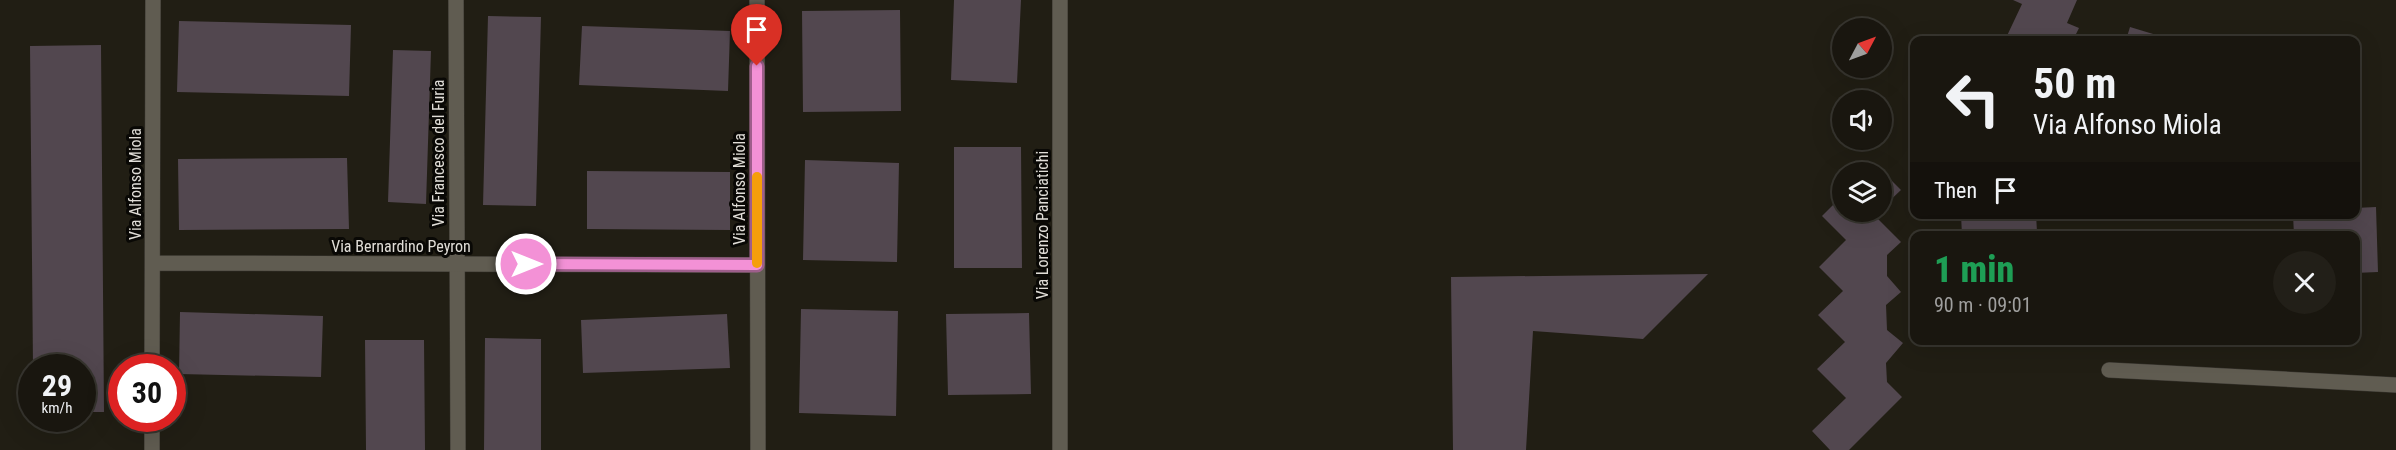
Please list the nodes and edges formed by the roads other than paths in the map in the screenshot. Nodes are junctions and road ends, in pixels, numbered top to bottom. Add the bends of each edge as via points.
1 (153, 0) edge
2 (456, 0) edge
3 (757, 0) edge
4 (1060, 0) edge
5 (153, 263) junction
6 (456, 264) junction
7 (757, 265) junction
8 (152, 354) edge
9 (2109, 370) dead end
10 (2396, 385) edge
11 (152, 432) edge
12 (152, 450) edge
13 (458, 450) edge
14 (758, 450) edge
15 (1060, 450) edge

1 - 5 street, Via Alfonso Miola
2 - 6 street, Via Francesco del Furia
3 - 7 street, Via Alfonso Miola
4 - 15 street, Via Lorenzo Panciatichi
5 - 6 street, Via Bernardino Peyron
5 - 8 street, Via Alfonso Miola
6 - 7 street, Via Bernardino Peyron
6 - 13 street, Via Francesco del Furia
7 - 14 street, Via Alfonso Miola
9 - 10 street
11 - 12 street

